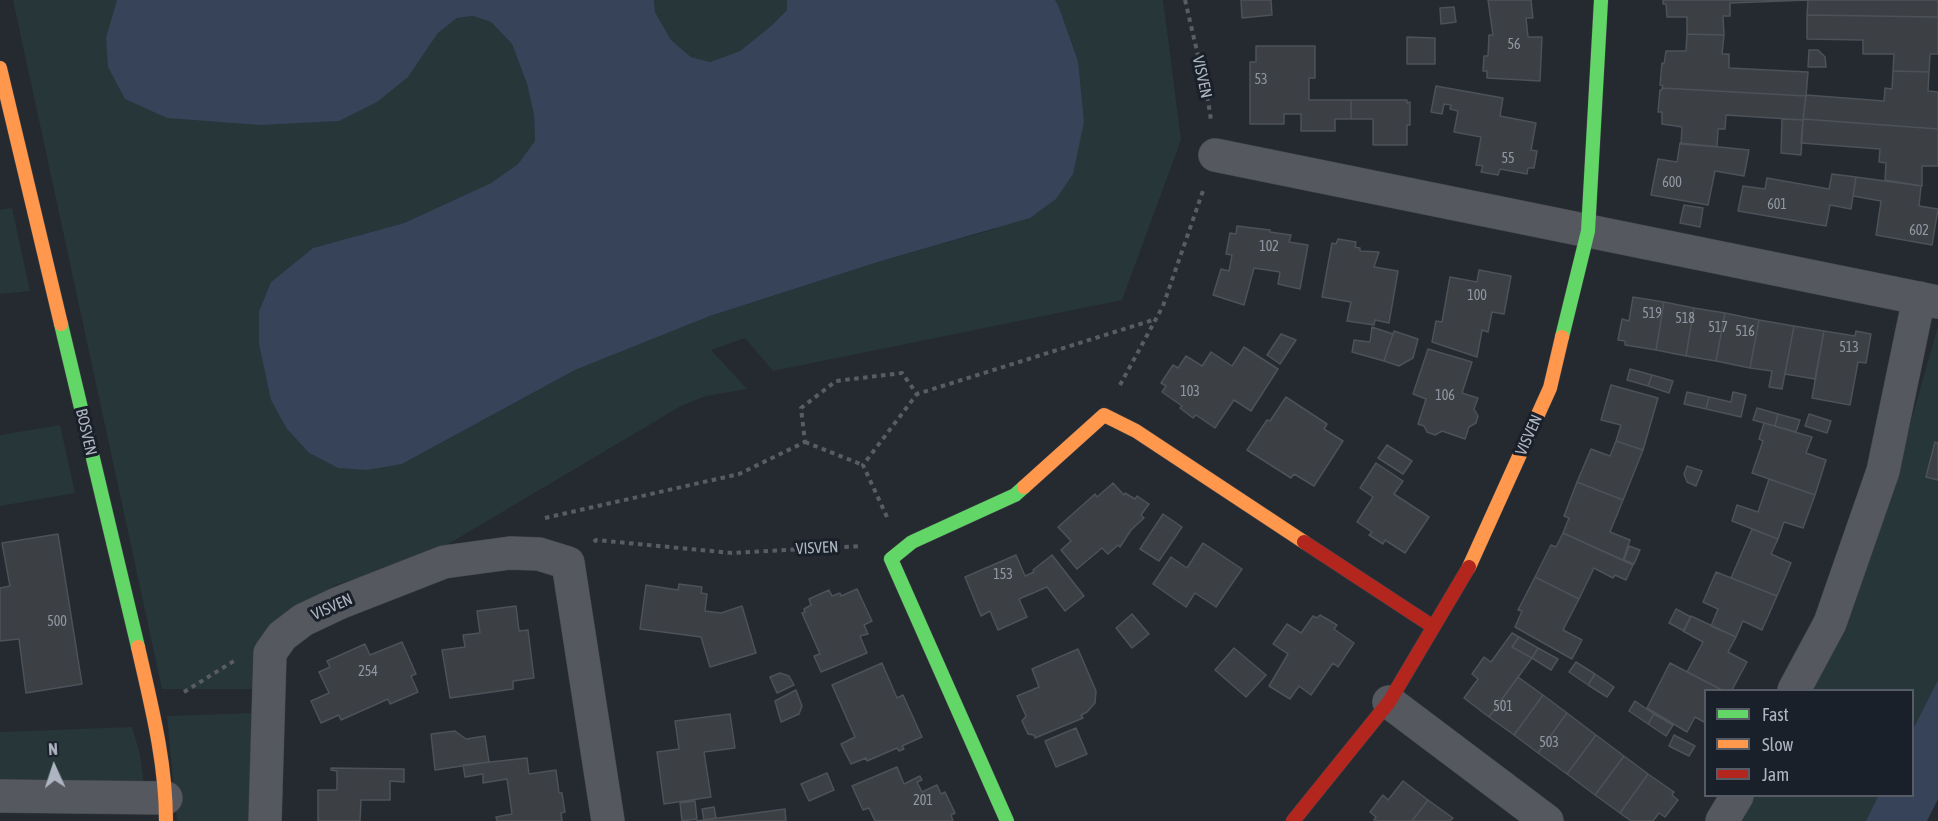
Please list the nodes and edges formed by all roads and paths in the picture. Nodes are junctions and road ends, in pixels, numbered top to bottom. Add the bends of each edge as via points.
1 (1185, 0) edge
2 (1601, 0) edge
3 (0, 68) edge
4 (1215, 155) junction
5 (1588, 231) junction
6 (1929, 300) edge
7 (1156, 319) junction
8 (917, 394) junction
9 (1104, 415) junction
10 (805, 442) junction
11 (863, 465) junction
12 (537, 520) dead end
13 (897, 555) junction
14 (568, 563) junction
15 (1432, 626) junction
16 (270, 653) junction
17 (1795, 689) edge
18 (1389, 702) junction
19 (153, 711) junction
20 (0, 795) edge
21 (1736, 797) edge
22 (166, 809) edge
23 (265, 821) edge
24 (608, 821) edge
25 (1007, 821) edge
26 (1293, 821) edge
27 (1547, 821) edge
28 (1722, 821) edge

1 - 4 path, VISVEN via 1207,94
2 - 5 street, VISVEN
3 - 19 street, BOSVEN
4 - 5 street
4 - 7 path, VISVEN
5 - 6 street
5 - 15 street, VISVEN via 1550,388 1474,558
6 - 17 street via 1883,471 1830,623
7 - 8 path
7 - 9 path, VISVEN
8 - 10 path via 902,373 836,381 801,408
8 - 11 path
9 - 13 street via 1015,495 912,542
9 - 15 street via 1136,431
10 - 11 path
10 - 12 path via 739,474
11 - 13 path
13 - 14 path, VISVEN via 867,545 732,553 596,540
13 - 25 street
14 - 16 street, VISVEN via 539,554 510,553 444,562 303,620 282,636
14 - 24 street
15 - 18 street, VISVEN
16 - 19 path via 235,661
16 - 23 street
18 - 26 street, VISVEN
18 - 27 street
19 - 22 street, BOSVEN
20 - 22 street, BOSVEN
21 - 28 street

